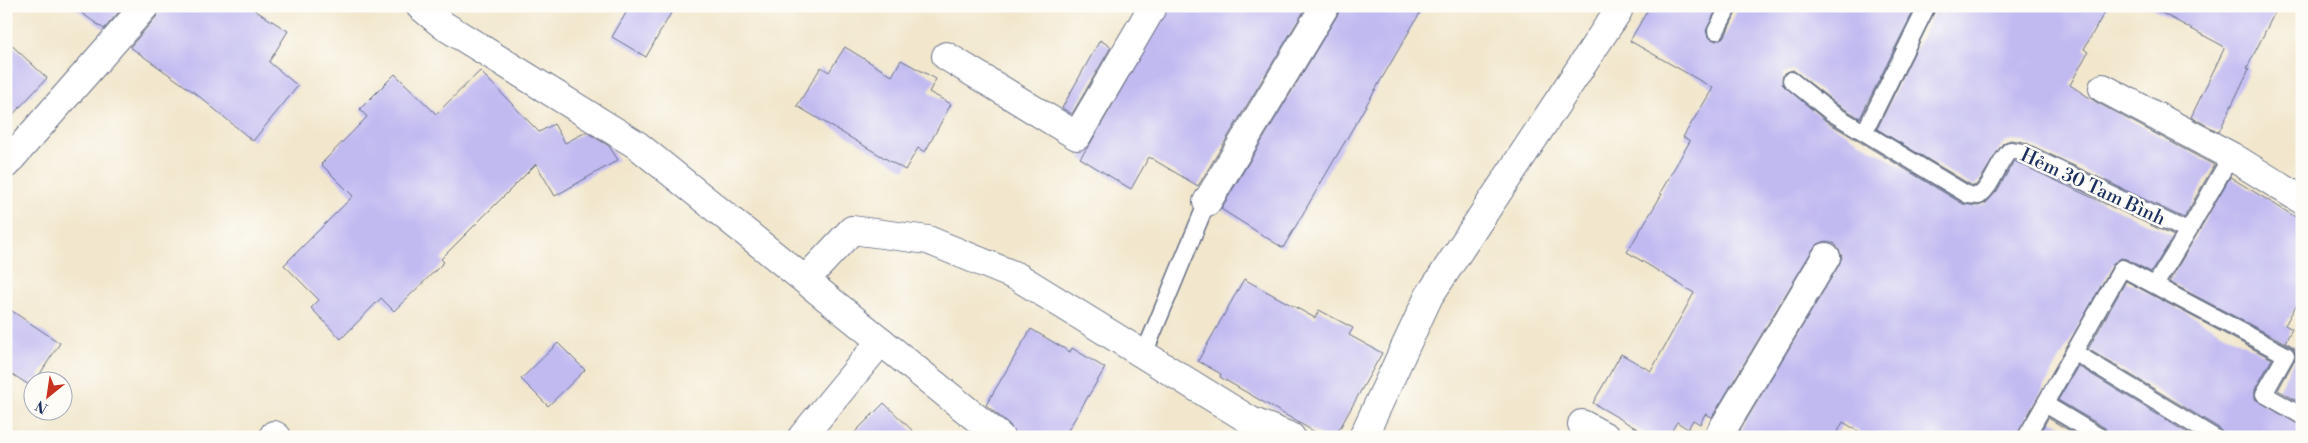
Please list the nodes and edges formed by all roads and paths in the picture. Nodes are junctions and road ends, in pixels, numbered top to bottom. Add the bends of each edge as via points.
1 (144, 6) edge
2 (420, 6) edge
3 (1154, 6) edge
4 (1325, 6) edge
5 (1729, 6) edge
6 (1927, 6) edge
7 (1618, 11) dead end
8 (1716, 31) dead end
9 (946, 56) dead end
10 (1790, 80) dead end
11 (2103, 88) dead end
12 (1864, 131) junction
13 (2231, 156) junction
14 (6, 164) edge
15 (2302, 200) edge
16 (1207, 202) joint
17 (2190, 228) junction
18 (1826, 257) dead end
19 (806, 279) junction
20 (2155, 285) junction
21 (882, 341) junction
22 (2074, 352) junction
23 (1144, 354) junction
24 (2045, 404) junction
25 (2302, 416) edge
26 (1582, 424) dead end
27 (802, 437) edge
28 (1000, 437) edge
29 (1290, 437) edge
30 (1363, 437) edge
31 (1606, 437) edge
32 (1718, 437) edge
33 (2026, 437) edge
34 (2100, 437) edge
35 (2214, 437) edge

1 - 14 street
2 - 19 street via 443,26 637,145
3 - 9 street via 1077,136
4 - 16 street
5 - 8 lane
6 - 12 lane
7 - 30 street via 1429,296
10 - 12 lane, Hẻm 30 Tam Bình via 1832,113
11 - 13 street
12 - 17 lane, Hẻm 30 Tam Bình via 1968,195 1979,196 1987,189 2010,150 2022,152 2183,229
13 - 15 street
13 - 17 lane, Hẻm 30 Tam Bình
16 - 23 lane
17 - 20 lane
18 - 32 street
19 - 21 street
19 - 23 street via 852,230 928,240 1018,277
20 - 22 lane via 2122,268
20 - 25 lane via 2286,355 2264,394
21 - 27 street
21 - 28 street
22 - 24 lane
22 - 35 lane
23 - 29 street via 1251,421
24 - 33 lane
24 - 34 lane
26 - 31 street

